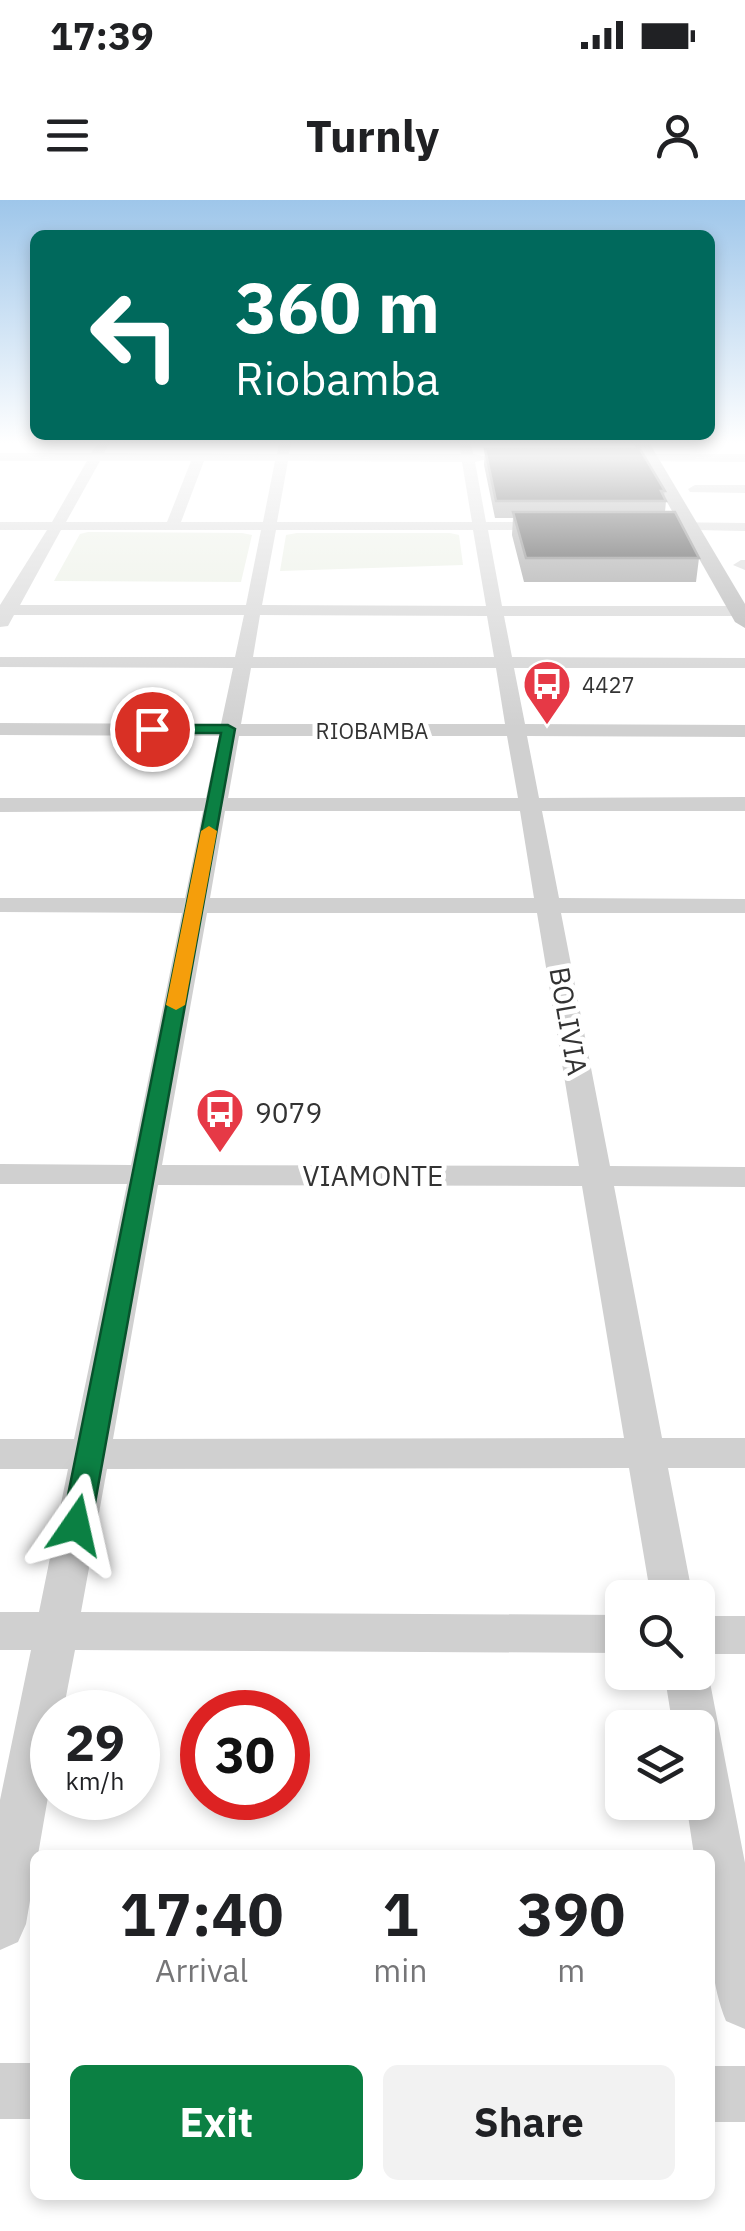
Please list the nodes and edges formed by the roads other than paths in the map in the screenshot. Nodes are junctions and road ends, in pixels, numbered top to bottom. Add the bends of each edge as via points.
1 (49, 539) edge
2 (265, 539) edge
3 (482, 539) edge
4 (698, 539) edge
5 (726, 539) edge
6 (744, 568) edge
7 (251, 610) junction
8 (495, 610) junction
9 (743, 614) edge
10 (3, 615) edge
11 (0, 662) edge
12 (241, 662) junction
13 (504, 663) junction
14 (745, 664) edge
15 (0, 728) edge
16 (228, 729) junction
17 (516, 730) junction
18 (745, 731) edge
19 (0, 804) edge
20 (214, 804) junction
21 (530, 804) junction
22 (745, 804) edge
23 (0, 904) edge
24 (195, 906) junction
25 (548, 906) junction
26 (745, 906) edge
27 (0, 1174) edge
28 (143, 1175) junction
29 (596, 1176) junction
30 (745, 1176) edge
31 (646, 1453) junction
32 (745, 1453) edge
33 (0, 1454) edge
34 (90, 1454) junction
35 (669, 1580) edge
36 (0, 1631) edge
37 (56, 1632) junction
38 (605, 1634) edge
39 (715, 1635) edge
40 (745, 1635) edge
41 (713, 1820) edge
42 (0, 1924) edge
43 (745, 2002) edge
44 (0, 2091) edge
45 (30, 2091) edge
46 (715, 2094) edge
47 (745, 2094) edge

1 - 10 street
2 - 7 street
3 - 8 street, BOLIVIA
4 - 9 main road
5 - 6 main road
7 - 8 street
7 - 10 street
7 - 12 street
8 - 9 street
8 - 13 street, BOLIVIA
11 - 12 street
12 - 13 street
12 - 16 street
13 - 14 street
13 - 17 street, BOLIVIA
15 - 16 street, RIOBAMBA
16 - 17 street, RIOBAMBA
16 - 20 street
17 - 18 street, RIOBAMBA
17 - 21 street, BOLIVIA
19 - 20 street
20 - 21 street
20 - 24 street
21 - 22 street
21 - 25 street, BOLIVIA
23 - 24 street
24 - 25 street
24 - 28 street
25 - 26 street
25 - 29 street, BOLIVIA
27 - 28 street, VIAMONTE
28 - 29 street, VIAMONTE
28 - 34 street
29 - 30 street, VIAMONTE
29 - 31 street, BOLIVIA
31 - 32 street
31 - 34 street
31 - 35 street, BOLIVIA
33 - 34 street
34 - 37 street
36 - 37 street
37 - 38 street
37 - 42 street
39 - 40 street
41 - 43 street
44 - 45 street
46 - 47 street

